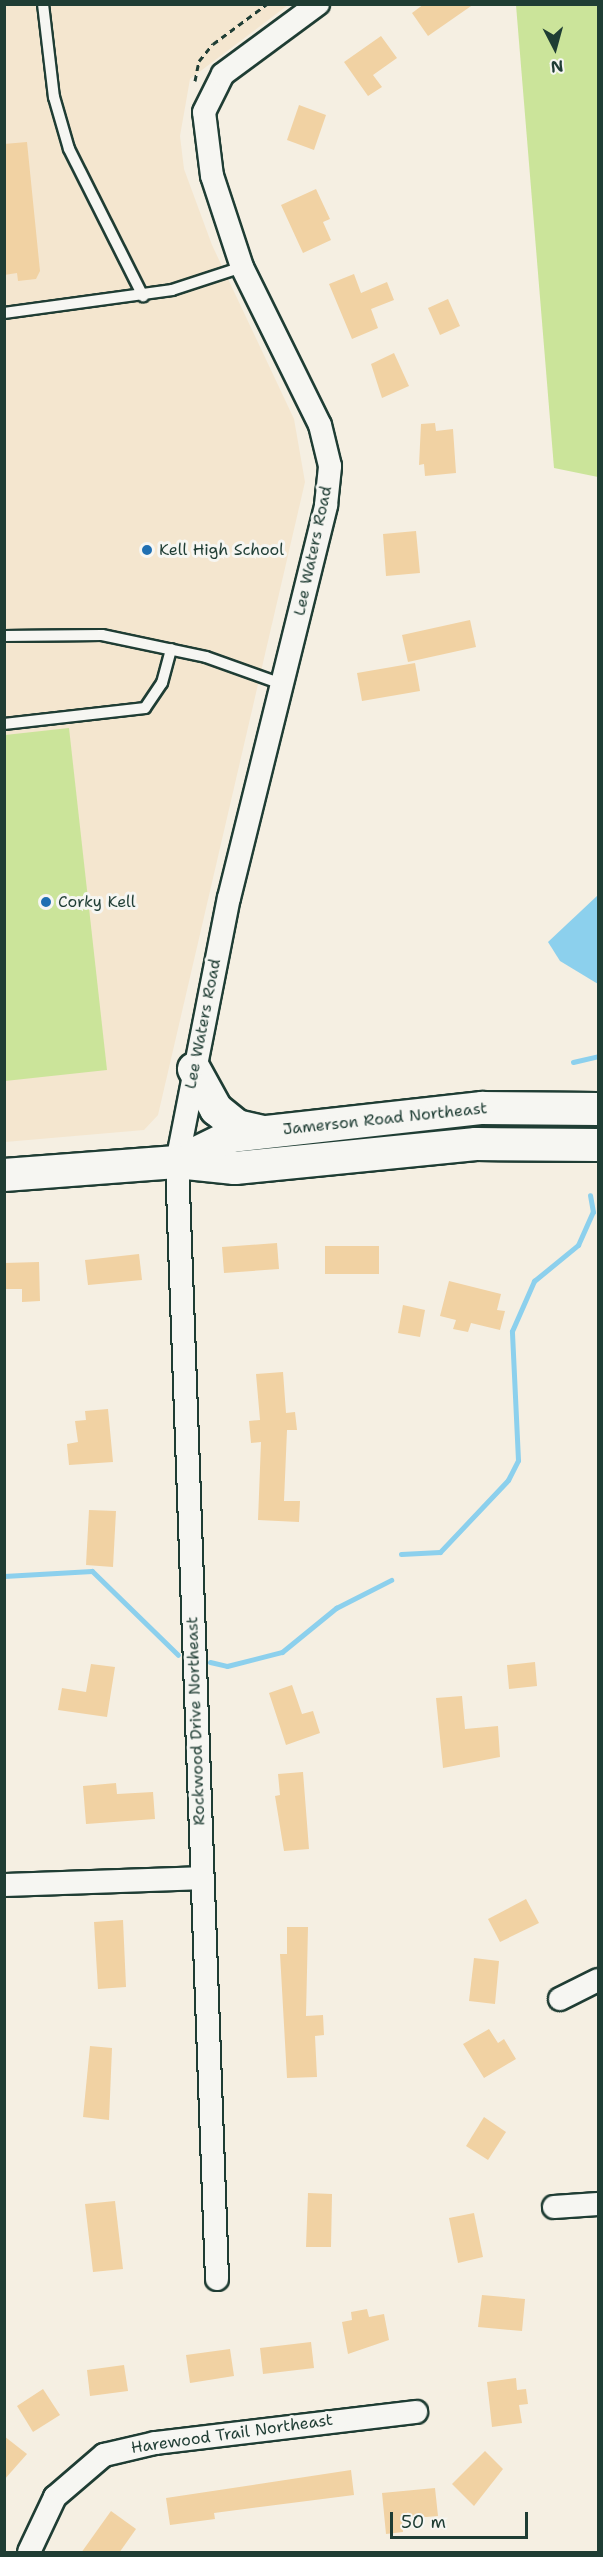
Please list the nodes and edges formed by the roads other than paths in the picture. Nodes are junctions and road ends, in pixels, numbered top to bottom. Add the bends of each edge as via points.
1 (43, 4) edge
2 (318, 4) edge
3 (242, 267) junction
4 (144, 296) junction
5 (4, 313) edge
6 (4, 636) edge
7 (171, 650) junction
8 (282, 684) junction
9 (4, 724) edge
10 (194, 1069) junction
11 (598, 1109) edge
12 (263, 1132) junction
13 (598, 1145) edge
14 (177, 1162) junction
15 (4, 1175) edge
16 (202, 1878) junction
17 (4, 1885) edge
18 (598, 1980) edge
19 (560, 1999) dead end
20 (598, 2204) edge
21 (554, 2207) dead end
22 (217, 2279) dead end
23 (416, 2412) dead end
24 (29, 2553) edge

1 - 4 lane via 51,78 66,138 83,186
2 - 3 street, Lee Waters Road via 223,74 204,112 212,176
3 - 4 lane
3 - 8 street, Lee Waters Road via 320,425 330,466 327,505
4 - 5 lane
6 - 7 lane via 102,635
7 - 8 lane
7 - 9 lane via 162,682 146,708
8 - 10 street, Lee Waters Road
10 - 12 street via 201,1089 225,1118
10 - 14 street, Lee Waters Road
11 - 12 street, Jamerson Road Northeast via 482,1108
12 - 14 street, Jamerson Road Northeast via 231,1136
13 - 14 street, Jamerson Road Northeast via 476,1144 235,1168
14 - 15 street, Jamerson Road Northeast
14 - 16 street, Rockwood Drive Northeast
16 - 17 street
16 - 22 street, Rockwood Drive Northeast
18 - 19 street
20 - 21 street
23 - 24 street, Harewood Trail Northeast via 155,2443 104,2455 55,2497

